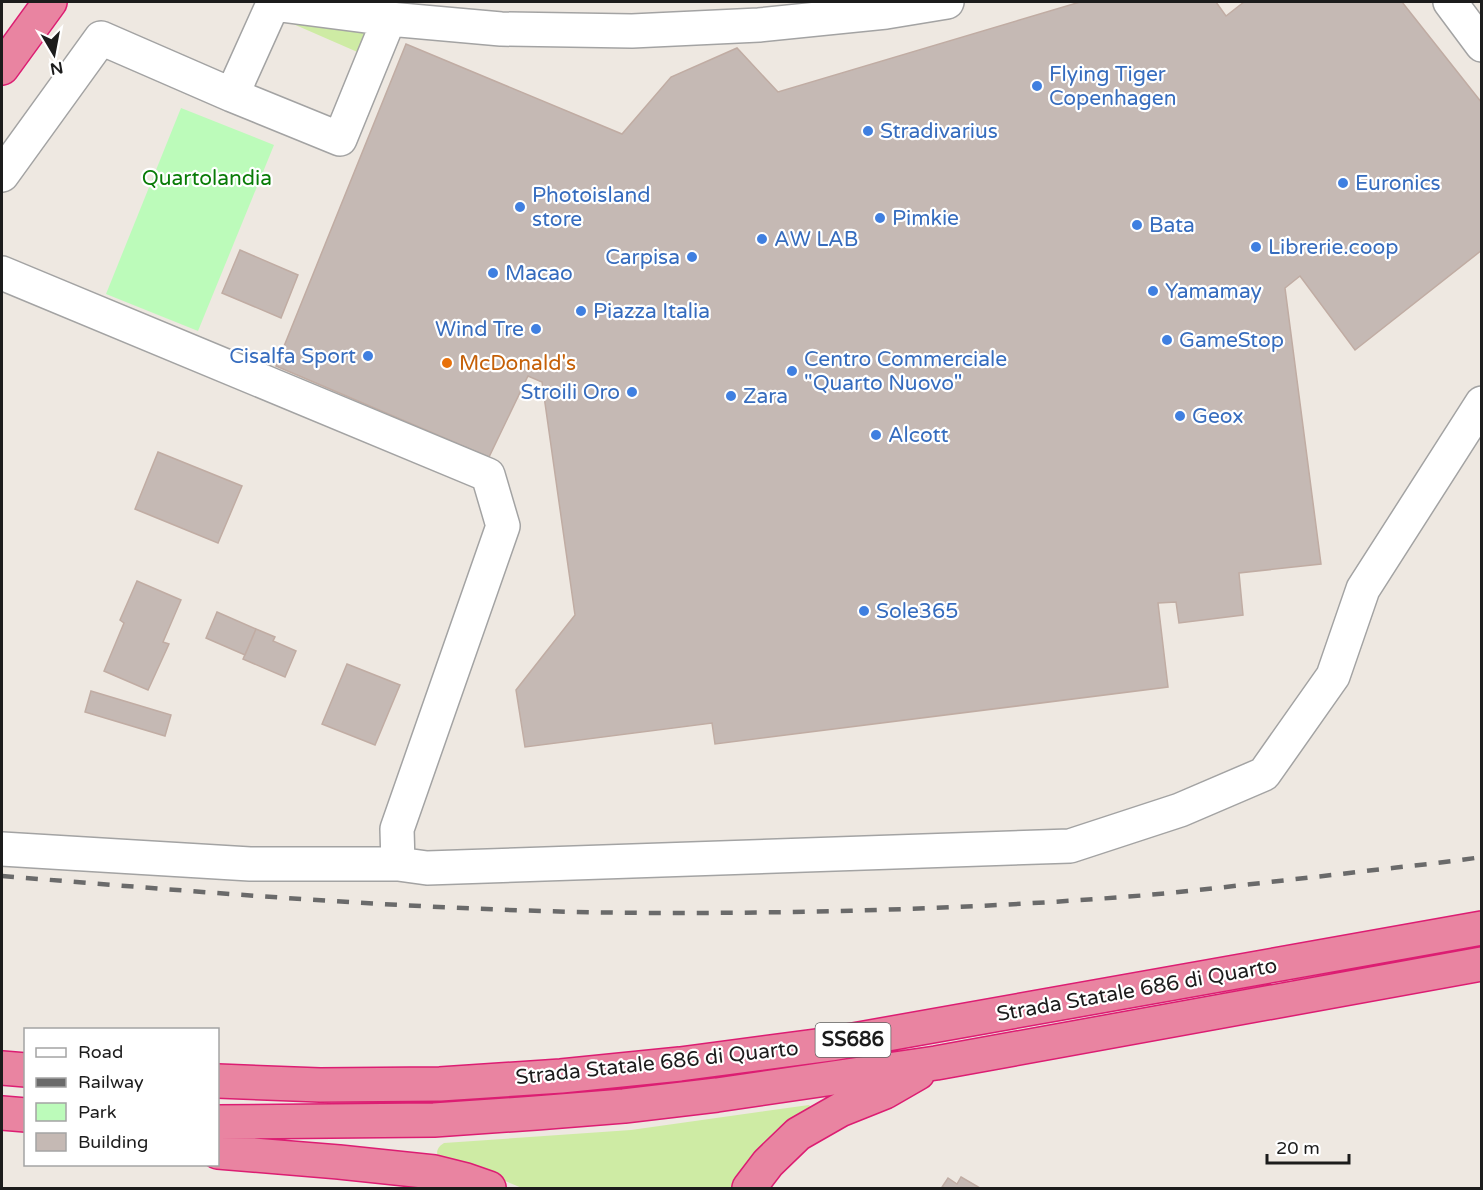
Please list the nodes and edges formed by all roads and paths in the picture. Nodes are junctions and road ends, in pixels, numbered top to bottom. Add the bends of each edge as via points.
1 (50, 2) edge
2 (947, 2) edge
3 (1450, 2) edge
4 (273, 3) edge
5 (389, 19) junction
6 (1482, 45) edge
7 (2, 68) edge
8 (232, 94) junction
9 (2, 176) edge
10 (2, 273) edge
11 (1482, 403) edge
12 (2, 849) edge
13 (398, 864) junction
14 (1482, 928) edge
15 (1482, 964) edge
16 (936, 1063) junction
17 (2, 1068) edge
18 (24, 1070) edge
19 (219, 1081) edge
20 (2, 1113) edge
21 (24, 1115) edge
22 (219, 1122) edge
23 (219, 1152) edge
24 (489, 1188) edge
25 (749, 1188) edge

1 - 7 highway
2 - 5 street via 759,25 632,31 501,29
3 - 6 street
4 - 5 street
4 - 8 street
5 - 8 street via 340,139
8 - 9 street via 100,38
10 - 13 street via 488,475 503,526 398,829
11 - 13 street via 1363,589 1333,676 1264,774 1180,810 1070,846 427,868
12 - 13 street via 250,864
14 - 19 highway, Strada Statale 686 di Quarto / SS686 via 831,1044 680,1065 440,1084
15 - 16 highway, Strada Statale 686 di Quarto / SS686
16 - 22 highway, Strada Statale 686 di Quarto / SS686 via 717,1095 547,1112 434,1120
16 - 25 highway via 798,1134
17 - 18 highway
20 - 21 highway
23 - 24 highway via 434,1172

